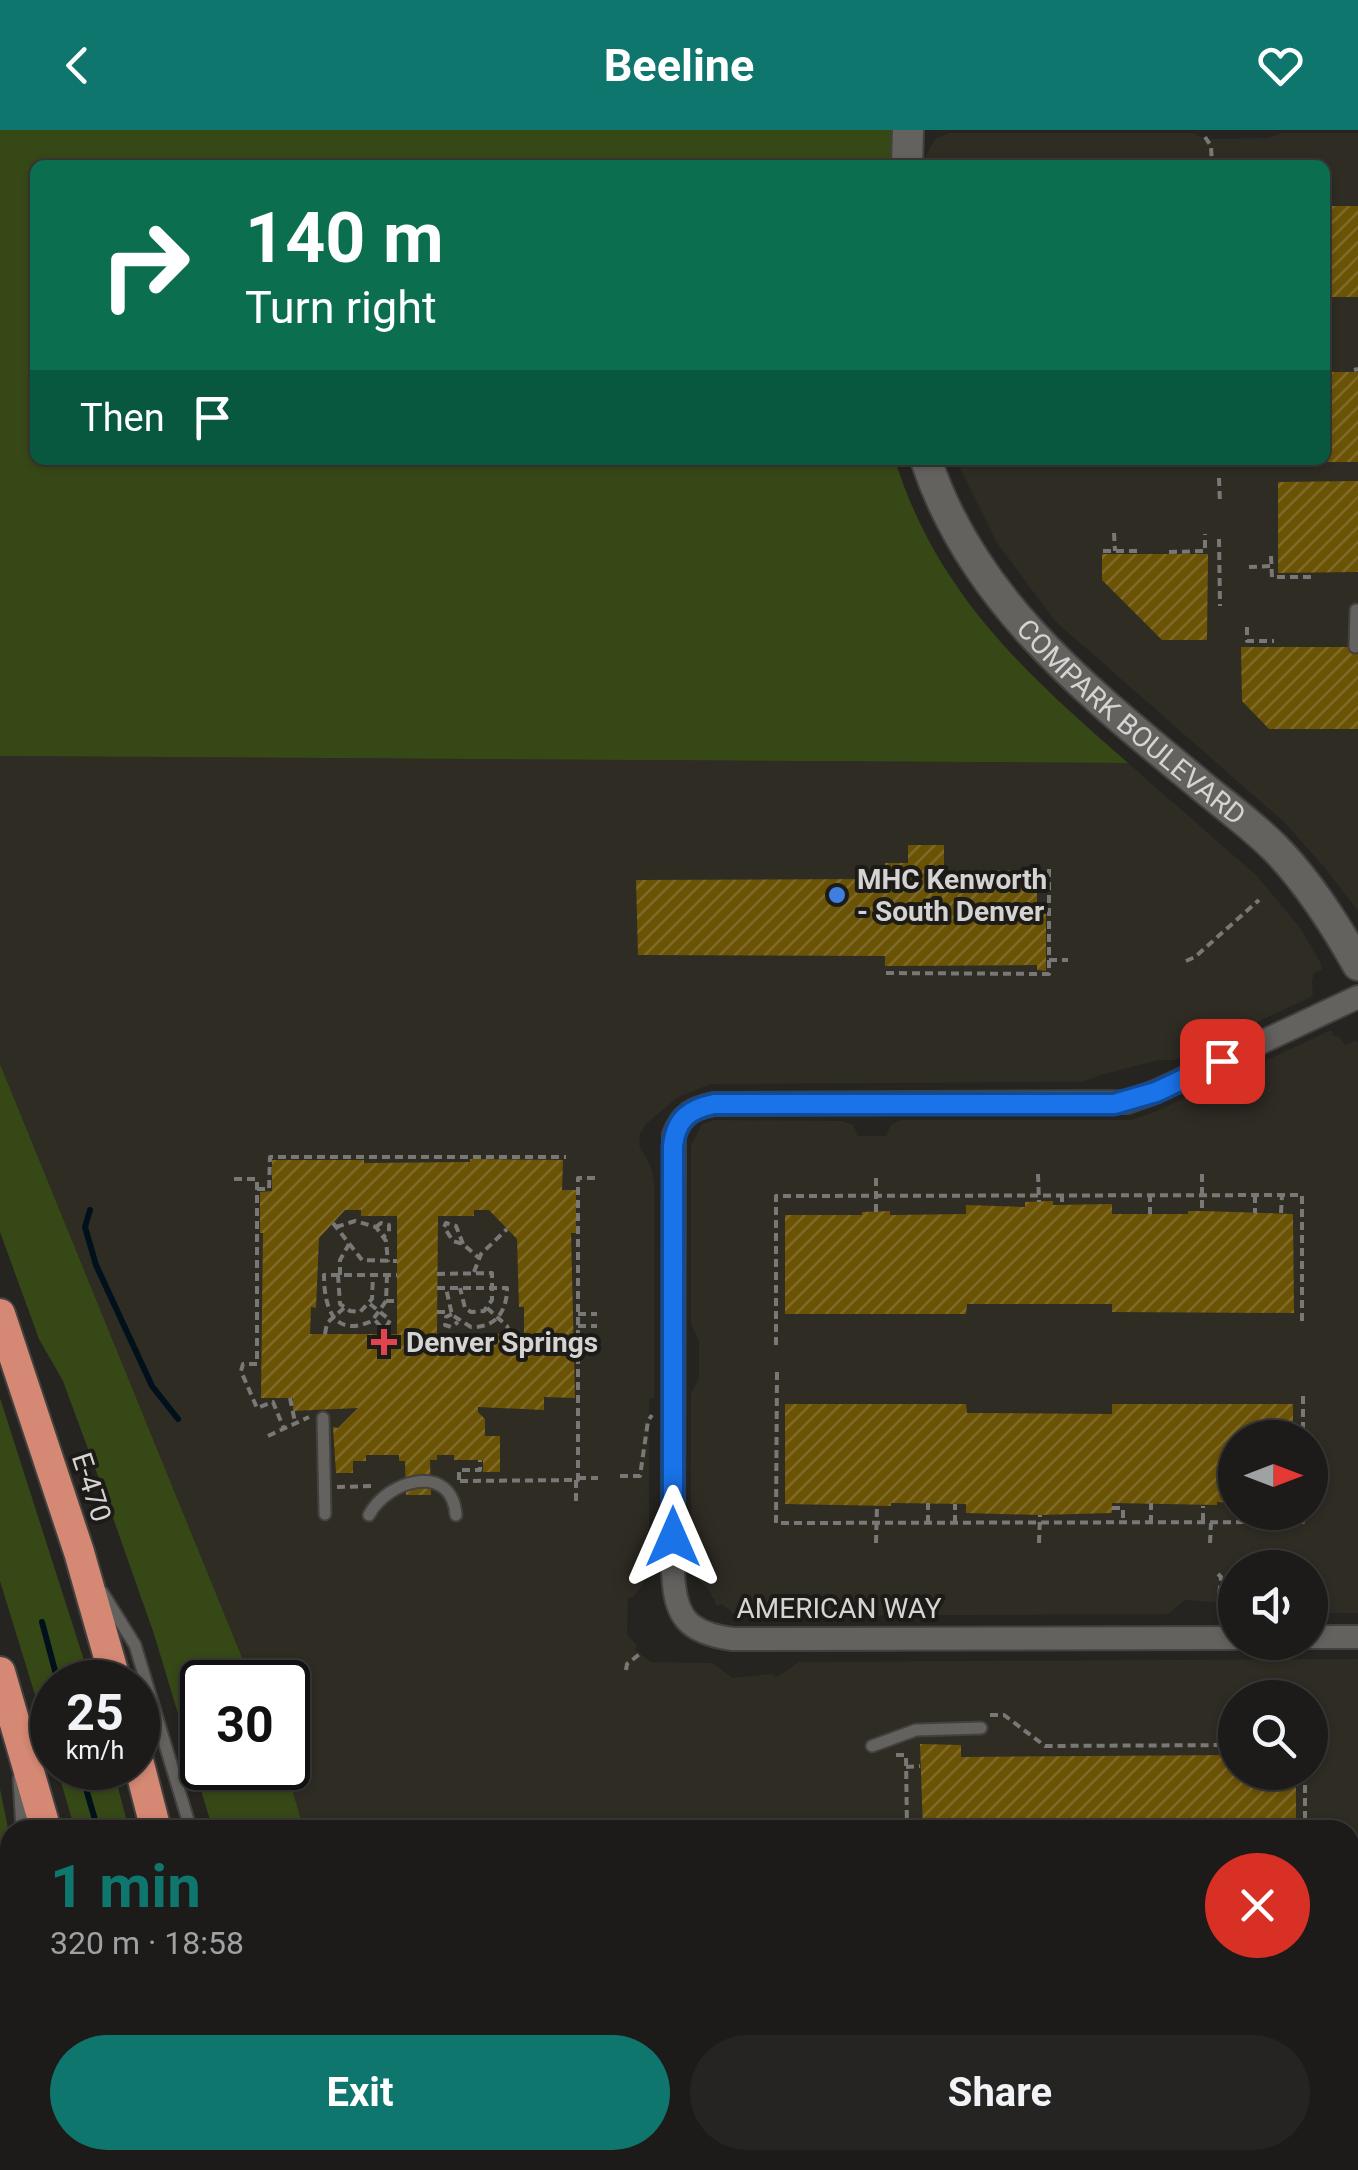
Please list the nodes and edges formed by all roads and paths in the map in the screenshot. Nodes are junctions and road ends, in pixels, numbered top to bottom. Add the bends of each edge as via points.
1 (908, 130) edge
2 (1205, 137) dead end
3 (907, 160) edge
4 (1212, 160) edge
5 (928, 465) edge
6 (1219, 478) dead end
7 (1220, 504) dead end
8 (1114, 534) dead end
9 (1205, 534) dead end
10 (1219, 539) dead end
11 (1102, 551) dead end
12 (1115, 551) junction
13 (1142, 551) dead end
14 (1169, 552) dead end
15 (1272, 556) dead end
16 (1272, 566) junction
17 (1249, 567) dead end
18 (1311, 578) dead end
19 (1220, 606) dead end
20 (1356, 610) edge
21 (1247, 627) dead end
22 (1274, 641) dead end
23 (1356, 647) dead end
24 (1049, 864) dead end
25 (1258, 900) dead end
26 (1049, 960) junction
27 (1068, 960) dead end
28 (1186, 961) dead end
29 (1358, 966) edge
30 (886, 973) dead end
31 (1358, 997) edge
32 (566, 1157) dead end
33 (876, 1173) dead end
34 (1038, 1174) dead end
35 (1202, 1174) dead end
36 (598, 1178) dead end
37 (234, 1180) dead end
38 (257, 1189) junction
39 (1039, 1194) junction
40 (1062, 1194) junction
41 (1150, 1194) junction
42 (1255, 1194) junction
43 (1282, 1194) junction
44 (876, 1195) junction
45 (1202, 1195) junction
46 (1039, 1202) dead end
47 (1062, 1204) dead end
48 (1202, 1211) dead end
49 (876, 1212) dead end
50 (1150, 1214) dead end
51 (1255, 1214) dead end
52 (1282, 1214) dead end
53 (376, 1227) junction
54 (507, 1229) dead end
55 (383, 1237) junction
56 (349, 1244) junction
57 (463, 1244) dead end
58 (479, 1258) junction
59 (397, 1261) dead end
60 (371, 1262) junction
61 (388, 1262) junction
62 (468, 1273) junction
63 (437, 1274) dead end
64 (339, 1275) junction
65 (372, 1275) junction
66 (387, 1275) junction
67 (397, 1275) dead end
68 (437, 1288) dead end
69 (446, 1288) junction
70 (464, 1288) junction
71 (492, 1288) junction
72 (386, 1301) junction
73 (397, 1301) dead end
74 (370, 1304) junction
75 (344, 1308) junction
76 (487, 1308) junction
77 (382, 1310) junction
78 (437, 1312) dead end
79 (451, 1313) junction
80 (0, 1314) edge
81 (578, 1314) junction
82 (597, 1314) dead end
83 (334, 1317) junction
84 (498, 1318) junction
85 (374, 1320) junction
86 (459, 1321) junction
87 (1302, 1322) dead end
88 (578, 1326) junction
89 (596, 1326) dead end
90 (325, 1334) dead end
91 (510, 1334) dead end
92 (776, 1346) dead end
93 (777, 1372) dead end
94 (1302, 1396) dead end
95 (290, 1398) dead end
96 (652, 1414) dead end
97 (323, 1418) dead end
98 (1302, 1420) edge
99 (296, 1424) junction
100 (284, 1429) junction
101 (312, 1432) dead end
102 (268, 1436) dead end
103 (480, 1460) dead end
104 (448, 1476) dead end
105 (620, 1476) dead end
106 (598, 1478) dead end
107 (577, 1479) junction
108 (459, 1481) junction
109 (381, 1482) dead end
110 (333, 1487) dead end
111 (576, 1501) dead end
112 (928, 1503) dead end
113 (1151, 1503) dead end
114 (955, 1504) dead end
115 (877, 1506) dead end
116 (1203, 1506) dead end
117 (1112, 1508) dead end
118 (1072, 1512) dead end
119 (1001, 1513) dead end
120 (324, 1514) dead end
121 (369, 1514) dead end
122 (456, 1514) dead end
123 (1040, 1515) dead end
124 (876, 1522) junction
125 (928, 1522) junction
126 (1150, 1522) junction
127 (1203, 1522) junction
128 (1211, 1522) junction
129 (1218, 1522) edge
130 (955, 1523) junction
131 (1001, 1523) junction
132 (1040, 1523) junction
133 (1071, 1523) junction
134 (1123, 1523) junction
135 (876, 1543) dead end
136 (1040, 1543) dead end
137 (1210, 1543) dead end
138 (78, 1552) junction
139 (1358, 1637) edge
140 (1218, 1638) edge
141 (1328, 1638) edge
142 (642, 1653) dead end
143 (110, 1660) edge
144 (626, 1670) dead end
145 (0, 1672) edge
146 (983, 1722) joint
147 (19, 1734) junction
148 (872, 1746) dead end
149 (1105, 1746) junction
150 (1196, 1746) junction
151 (1218, 1746) edge
152 (888, 1755) dead end
153 (1195, 1755) dead end
154 (1104, 1756) dead end
155 (920, 1766) dead end
156 (906, 1767) junction
157 (146, 1790) edge
158 (1304, 1790) edge
159 (22, 1820) edge
160 (43, 1820) edge
161 (153, 1820) edge
162 (188, 1820) edge
163 (906, 1820) edge
164 (1305, 1820) edge

1 - 3 street
2 - 4 path
5 - 29 street, COMPARK BOULEVARD via 964,544 1019,622 1080,686 1272,845 1319,902
6 - 7 path
8 - 12 path
9 - 14 path via 1205,550
10 - 19 path
11 - 12 path
12 - 13 path
15 - 16 path
16 - 17 path
16 - 18 path via 1272,578
20 - 23 lane
21 - 22 path via 1247,641
24 - 26 path
25 - 28 path
26 - 27 path
26 - 30 path via 1049,974
31 - 140 street, AMERICAN WAY via 1127,1102 714,1104 682,1117 673,1146 673,1572 682,1618 733,1639
32 - 38 path via 270,1157 269,1189
33 - 44 path
34 - 39 path
35 - 45 path
36 - 81 path via 578,1178
37 - 38 path via 257,1179
38 - 100 path via 257,1364 240,1366 257,1408 273,1402
39 - 40 path
39 - 44 path
39 - 46 path
40 - 41 path
40 - 47 path
41 - 45 path
41 - 50 path
42 - 43 path
42 - 45 path
42 - 51 path
43 - 52 path
43 - 87 path via 1302,1194
44 - 49 path
44 - 92 path via 776,1196
45 - 48 path
53 - 55 path
53 - 55 path via 388,1225
53 - 56 path via 355,1221 335,1226
54 - 58 path
55 - 61 path
56 - 60 path
56 - 64 path
57 - 58 path
58 - 62 path
59 - 61 path
60 - 61 path
60 - 65 path
62 - 63 path
62 - 70 path
62 - 71 path via 492,1273
64 - 65 path
64 - 75 path
64 - 83 path via 324,1275 326,1307
65 - 66 path
65 - 74 path
66 - 67 path
66 - 72 path
68 - 69 path
69 - 70 path
69 - 79 path
70 - 71 path
70 - 76 path via 465,1308
71 - 76 path
71 - 84 path via 507,1288
72 - 73 path
72 - 77 path
74 - 75 path via 360,1312
74 - 77 path
75 - 83 path
76 - 84 path
77 - 85 path
77 - 85 path via 389,1323
78 - 79 path
79 - 86 path
79 - 86 path via 446,1325
80 - 138 highway, E-470
81 - 82 path
81 - 88 path
83 - 85 path via 351,1326
83 - 90 path
84 - 86 path via 477,1328
84 - 91 path
88 - 89 path
88 - 107 path
93 - 124 path via 776,1522
94 - 98 path
95 - 99 path
96 - 105 path via 640,1476
97 - 120 lane
99 - 100 path
99 - 101 path via 312,1416
100 - 102 path
103 - 108 path via 480,1470 459,1470
104 - 108 path
106 - 107 path
107 - 108 path
107 - 111 path
109 - 110 path
112 - 125 path
113 - 126 path
114 - 130 path
115 - 124 path
116 - 127 path
117 - 134 path via 1123,1508
118 - 133 path
119 - 131 path
121 - 122 lane via 390,1490 421,1481 452,1496
123 - 132 path
124 - 125 path
124 - 135 path
125 - 130 path
126 - 127 path
126 - 134 path
127 - 128 path
128 - 129 path
128 - 137 path
130 - 131 path
131 - 132 path
132 - 133 path
132 - 136 path
133 - 134 path
138 - 143 highway, E-470
138 - 162 lane via 135,1644
139 - 141 street
142 - 144 path
145 - 147 highway
146 - 148 lane via 916,1730
146 - 149 path via 1004,1715 1046,1746
147 - 159 lane
147 - 160 highway
149 - 150 path
149 - 154 path
150 - 151 path
150 - 153 path
152 - 156 path via 906,1755
155 - 156 path
156 - 163 path
157 - 161 highway
158 - 164 path

